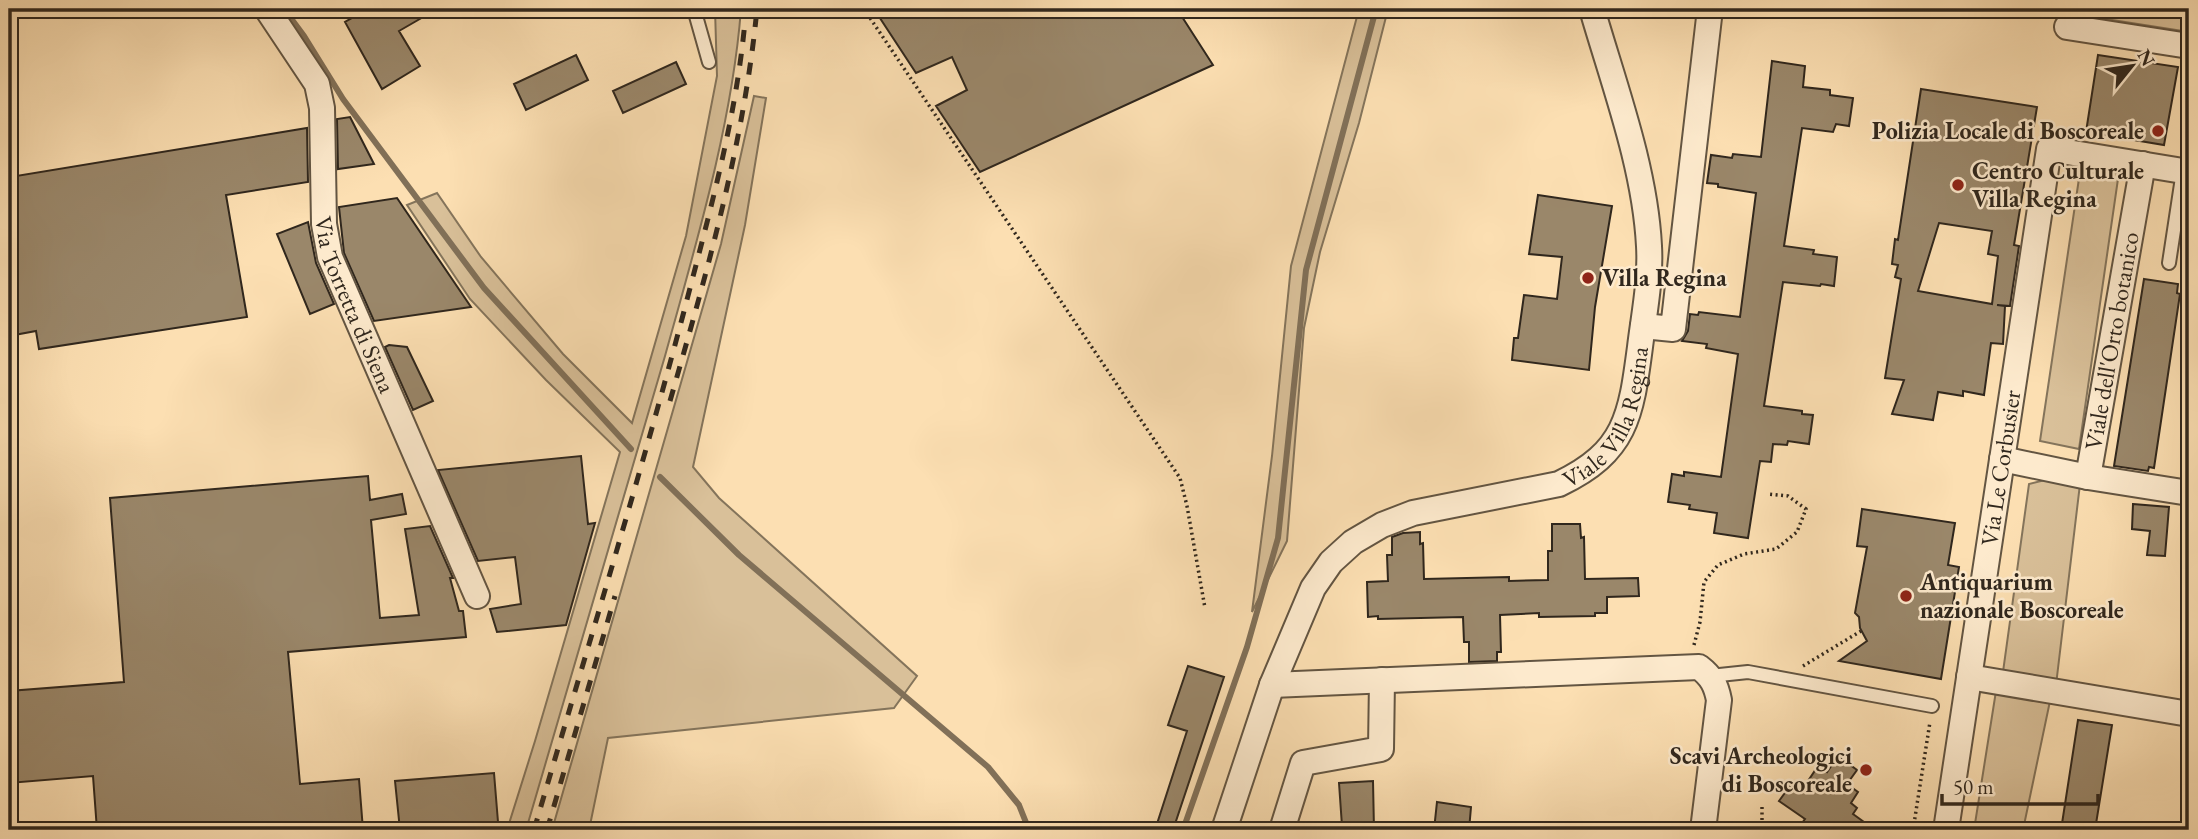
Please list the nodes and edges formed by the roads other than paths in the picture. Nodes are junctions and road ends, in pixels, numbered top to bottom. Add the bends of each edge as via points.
1 (267, 9) edge
2 (694, 9) edge
3 (1592, 9) edge
4 (1710, 9) edge
5 (2067, 27) dead end
6 (2189, 46) edge
7 (709, 62) dead end
8 (2143, 164) junction
9 (2186, 172) edge
10 (2169, 263) dead end
11 (1643, 326) junction
12 (2002, 459) junction
13 (2088, 477) junction
14 (2189, 493) edge
15 (477, 596) dead end
16 (1699, 671) junction
17 (1969, 677) junction
18 (1382, 680) junction
19 (1272, 685) junction
20 (1932, 706) road end
21 (2189, 714) edge
22 (1224, 830) edge
23 (1282, 830) edge
24 (1703, 830) edge
25 (1946, 830) edge

1 - 15 street, Via Torretta di Siena via 317,85 330,257
2 - 7 lane
3 - 11 street, Viale Villa Regina via 1639,174 1649,247
4 - 11 street via 1673,329
5 - 6 street
8 - 9 street
8 - 12 street, Via Le Corbusier via 2049,149
8 - 13 street, Viale dell'Orto botanico
9 - 10 lane
11 - 19 street, Viale Villa Regina via 1632,405 1612,447 1559,484 1413,513 1353,541 1313,588
12 - 13 street, Viale dell'Orto botanico
12 - 17 street, Via Le Corbusier
13 - 14 street, Viale dell'Orto botanico
16 - 18 street
16 - 20 lane via 1748,672
16 - 24 street via 1717,687 1719,700
17 - 21 street
17 - 25 street, Via Le Corbusier
18 - 19 street
18 - 23 street via 1381,749 1303,763
19 - 22 street, Viale Villa Regina

